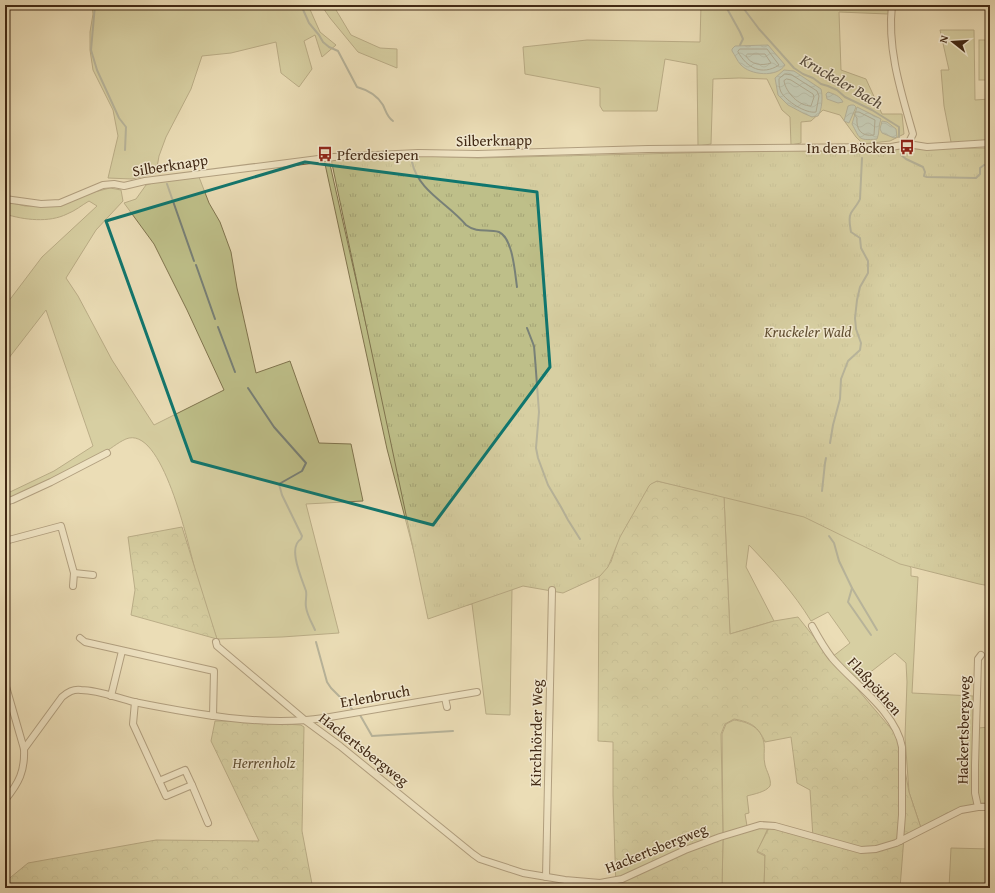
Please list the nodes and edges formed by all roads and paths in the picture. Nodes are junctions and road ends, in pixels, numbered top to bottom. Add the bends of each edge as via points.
1 (892, 5) edge
2 (990, 143) edge
3 (908, 144) junction
4 (5, 199) edge
5 (107, 453) dead end
6 (5, 502) edge
7 (5, 541) edge
8 (74, 573) junction
9 (93, 575) dead end
10 (73, 586) dead end
11 (552, 590) dead end
12 (812, 626) dead end
13 (80, 638) dead end
14 (216, 644) dead end
15 (122, 651) junction
16 (980, 656) dead end
17 (5, 683) edge
18 (477, 692) dead end
19 (112, 696) junction
20 (445, 698) junction
21 (134, 702) junction
22 (447, 707) dead end
23 (213, 716) junction
24 (306, 721) junction
25 (24, 749) junction
26 (159, 781) junction
27 (192, 785) junction
28 (5, 800) edge
29 (978, 807) junction
30 (990, 807) edge
31 (208, 823) dead end
32 (900, 841) junction
33 (546, 877) junction

1 - 3 street via 891,37 895,69 913,134
2 - 3 street, Silberknapp via 927,147
3 - 4 street, Silberknapp via 891,147 334,156 128,185 103,185 60,203 41,204
5 - 6 street
7 - 8 street via 61,526
8 - 9 street
8 - 10 street
11 - 33 street, Kirchhörder Weg
12 - 32 street, Flaßpöthen via 831,657 880,707 900,737
13 - 15 street via 85,642
14 - 24 street, Hackertsbergweg
15 - 19 street
15 - 23 street via 214,671
16 - 29 street, Hackertsbergweg via 975,736 975,793
17 - 25 street
18 - 20 street, Erlenbruch
19 - 21 street, Erlenbruch
19 - 25 street, Erlenbruch via 81,690 69,692 62,697
20 - 22 street
20 - 24 street, Erlenbruch
21 - 23 street, Erlenbruch
21 - 26 street via 133,724
23 - 24 street, Erlenbruch
24 - 33 street, Hackertsbergweg via 476,857 516,871
25 - 28 street via 20,777
26 - 27 street via 166,796
26 - 27 street via 185,770
27 - 31 street
29 - 30 street, Hackertsbergweg
29 - 32 street, Hackertsbergweg via 962,810
32 - 33 street, Hackertsbergweg via 889,846 861,850 775,826 760,825 686,850 622,879 600,883

